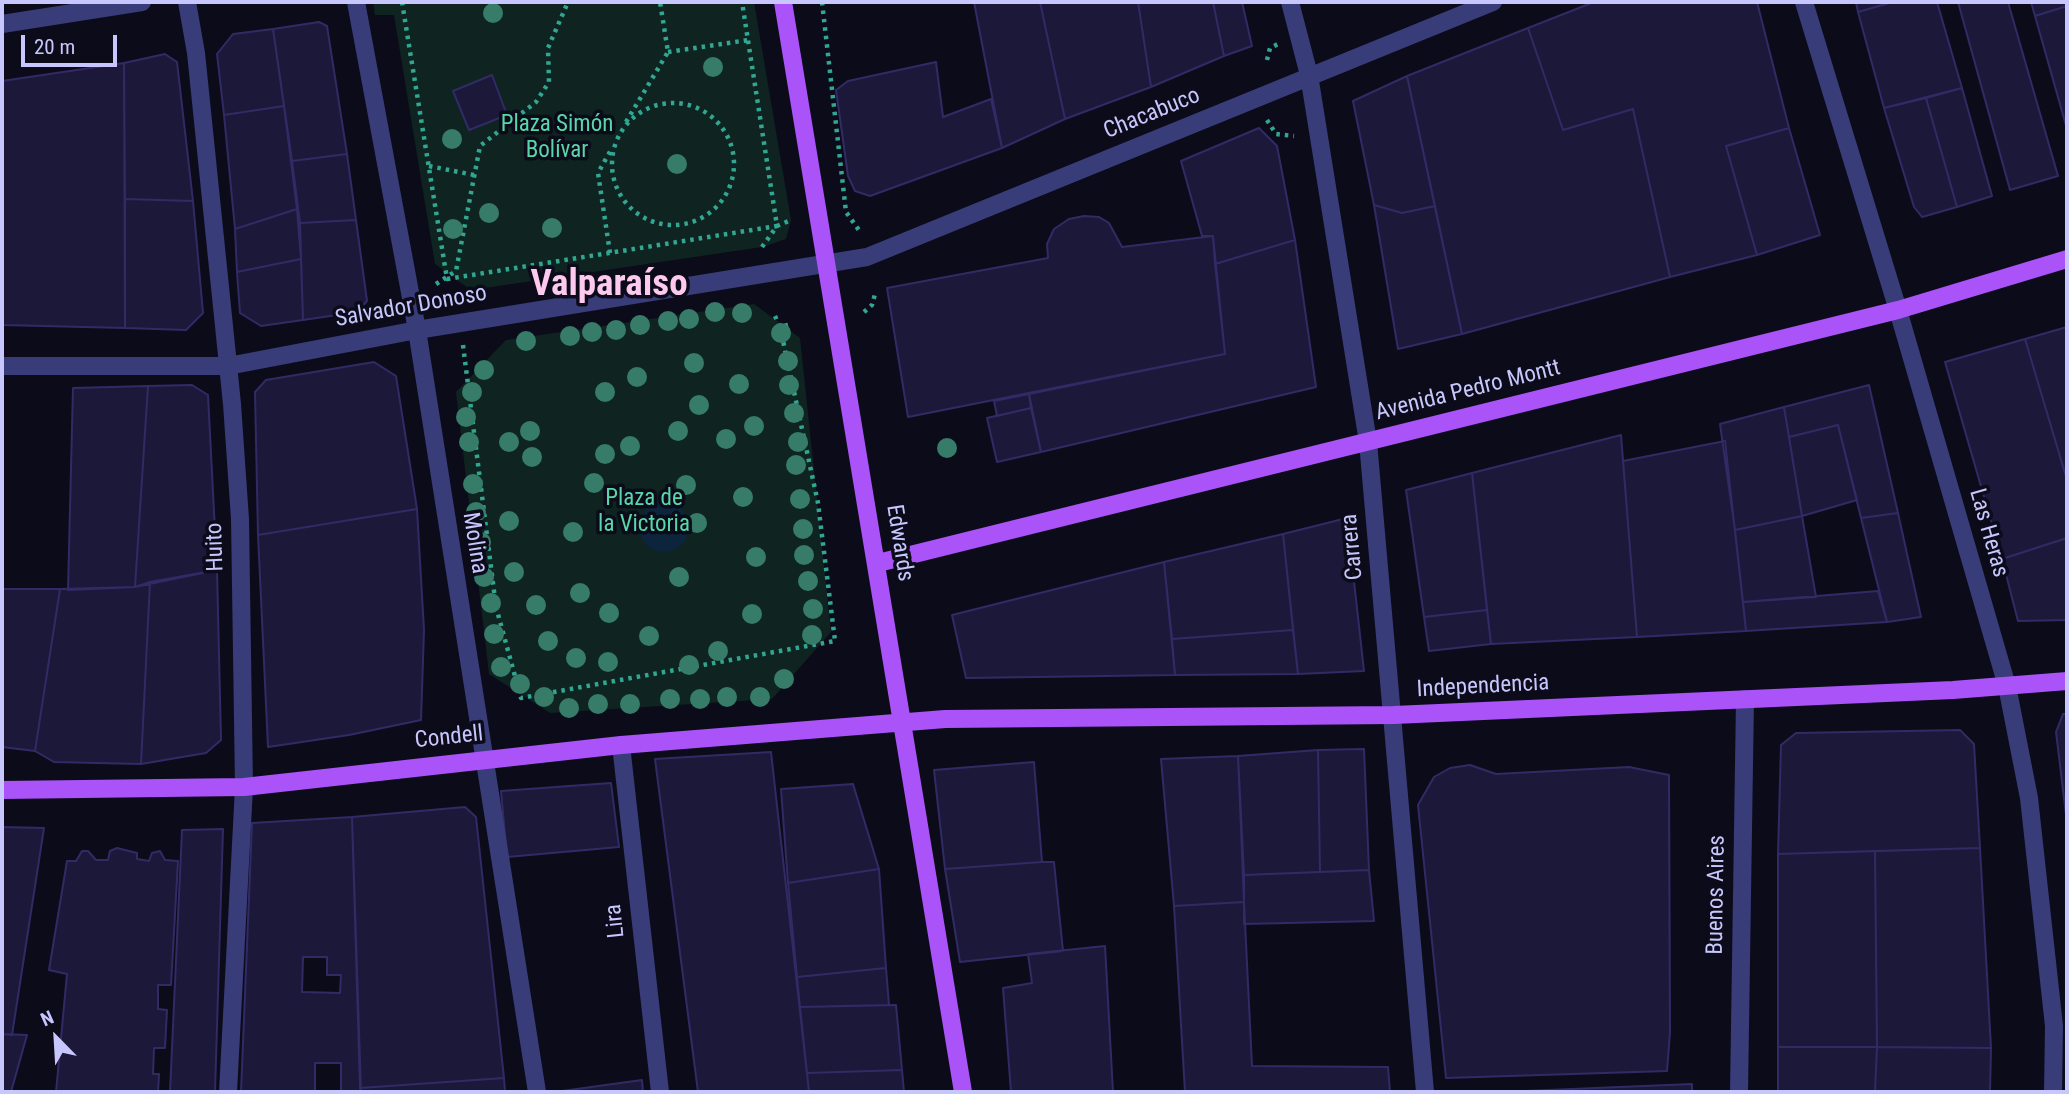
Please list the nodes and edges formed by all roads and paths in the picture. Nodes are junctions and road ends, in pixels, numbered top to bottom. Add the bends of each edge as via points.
1 (142, 2) edge
2 (187, 2) edge
3 (356, 2) edge
4 (402, 2) edge
5 (568, 2) edge
6 (660, 2) edge
7 (742, 2) edge
8 (783, 2) edge
9 (822, 2) edge
10 (1290, 2) edge
11 (1493, 2) edge
12 (1804, 2) edge
13 (2, 24) edge
14 (748, 40) junction
15 (668, 52) junction
16 (1309, 75) junction
17 (1267, 120) dead end
18 (624, 126) junction
19 (1295, 136) dead end
20 (614, 144) junction
21 (429, 166) junction
22 (474, 175) junction
23 (791, 220) dead end
24 (777, 226) junction
25 (862, 237) dead end
26 (762, 247) dead end
27 (610, 253) junction
28 (2067, 259) edge
29 (827, 264) junction
30 (447, 279) junction
31 (436, 284) dead end
32 (874, 294) dead end
33 (1898, 310) junction
34 (864, 312) dead end
35 (775, 316) dead end
36 (461, 323) junction
37 (788, 325) dead end
38 (780, 327) junction
39 (416, 330) junction
40 (2, 366) edge
41 (228, 366) junction
42 (1368, 442) junction
43 (878, 563) junction
44 (2067, 681) edge
45 (2007, 686) junction
46 (1745, 699) junction
47 (1394, 715) junction
48 (901, 723) junction
49 (621, 745) junction
50 (483, 759) junction
51 (244, 787) junction
52 (2, 790) edge
53 (2061, 1026) edge
54 (228, 1092) edge
55 (537, 1092) edge
56 (660, 1092) edge
57 (963, 1092) edge
58 (1425, 1092) edge
59 (1739, 1092) edge
60 (2053, 1092) edge

1 - 13 street
2 - 41 street, Huito
3 - 39 street, Molina
4 - 21 path
5 - 22 path via 548,48 549,82 536,102 480,146
6 - 15 path
7 - 14 path
8 - 29 main road, Edwards
9 - 25 path via 846,212
10 - 16 street, Carrera
11 - 16 street, Chacabuco
12 - 33 street, Las Heras
14 - 15 path
14 - 24 path
15 - 18 path
16 - 29 street, Chacabuco via 867,257
16 - 42 street, Carrera
17 - 19 path via 1276,134
18 - 20 path
18 - 20 path via 640,112 660,104 698,108 727,134 734,172 729,190 703,218 682,226 641,218 614,187 610,166
20 - 27 path via 598,173
21 - 22 path
21 - 30 path
22 - 30 path via 456,271
23 - 24 path
24 - 26 path
24 - 27 path
27 - 30 path
28 - 33 main road, Avenida Pedro Montt
29 - 36 street, Salvador Donoso
29 - 43 main road, Edwards
30 - 31 path
32 - 34 path via 872,305
33 - 42 main road, Avenida Pedro Montt
33 - 45 street, Las Heras
35 - 38 path
36 - 38 path via 496,607 521,698 835,641 818,503
36 - 39 street, Salvador Donoso
37 - 38 path
39 - 41 street, Salvador Donoso
39 - 50 street, Molina
40 - 41 street, Salvador Donoso
41 - 51 street, Huito via 240,519
42 - 43 main road, Avenida Pedro Montt
42 - 47 street, Carrera
43 - 48 main road, Edwards
44 - 45 main road, Independencia
45 - 46 main road, Independencia
45 - 53 street, Las Heras via 2029,798
46 - 47 main road, Independencia
46 - 59 street, Buenos Aires
47 - 48 main road, Independencia
47 - 58 street, Carrera
48 - 49 main road, Condell
48 - 57 main road, Edwards
49 - 50 main road, Condell
49 - 56 street, Lira
50 - 51 main road, Condell
50 - 55 street, Molina
51 - 52 main road, Condell
51 - 54 street, Huito
53 - 60 street, Las Heras

